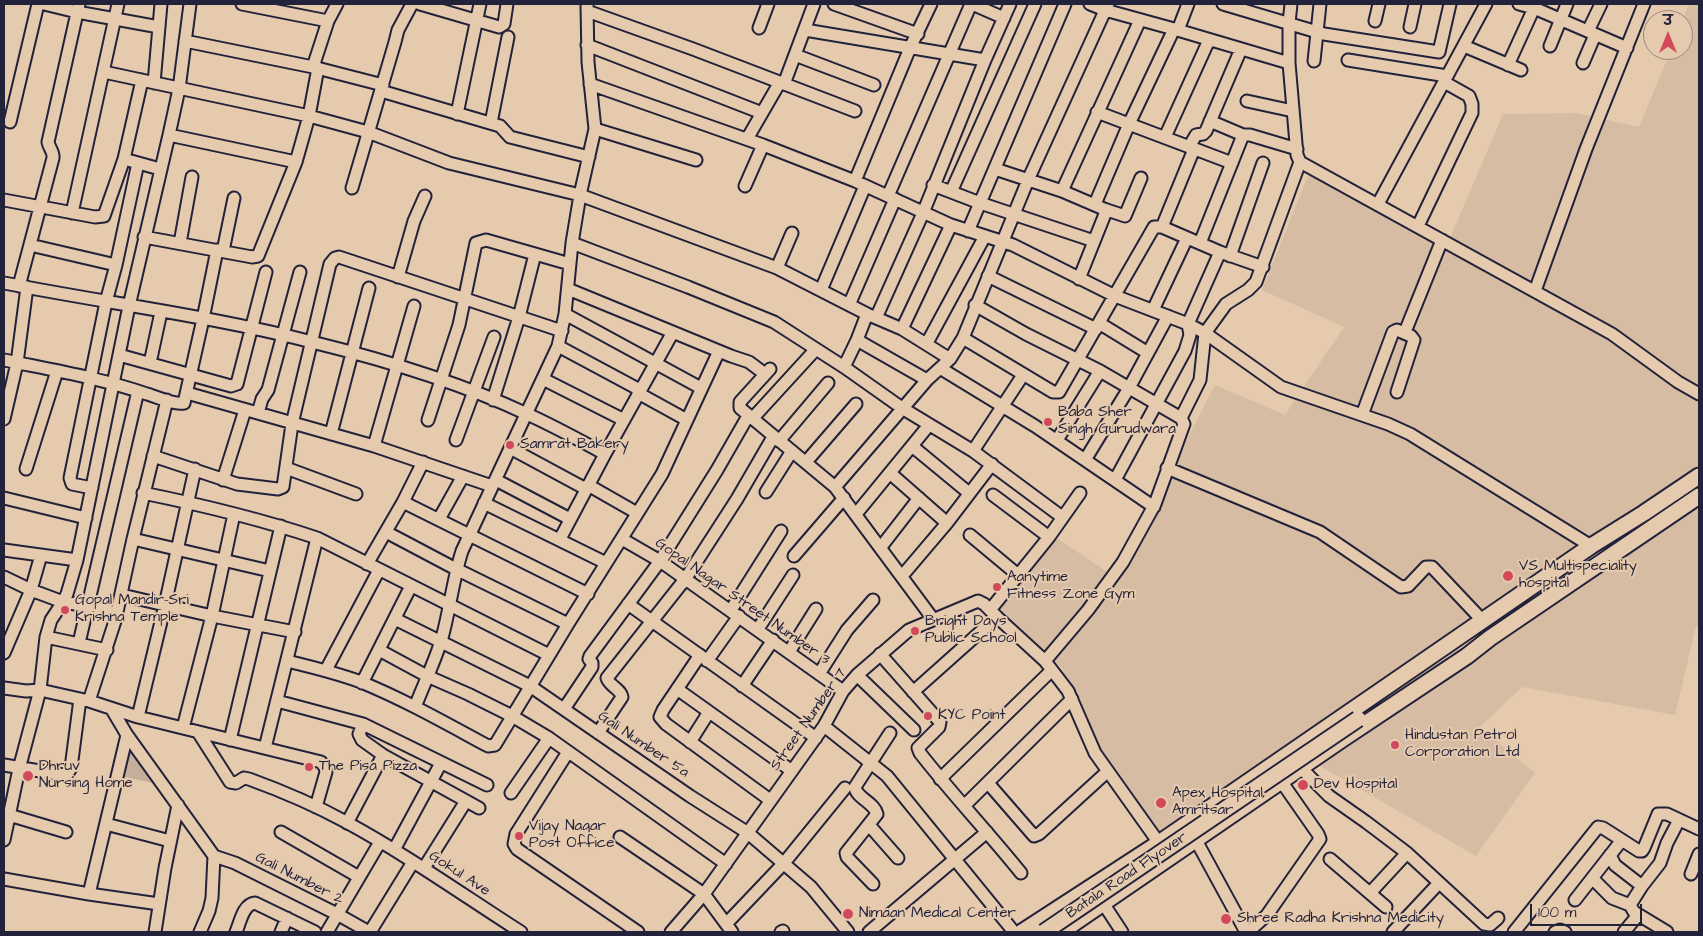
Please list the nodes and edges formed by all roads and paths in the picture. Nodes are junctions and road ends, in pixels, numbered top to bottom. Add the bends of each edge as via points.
1 (38, 4) edge
2 (44, 4) edge
3 (118, 4) edge
4 (161, 4) edge
5 (190, 4) edge
6 (242, 4) edge
7 (337, 4) edge
8 (412, 4) edge
9 (420, 4) edge
10 (480, 4) edge
11 (507, 4) edge
12 (768, 4) edge
13 (814, 4) edge
14 (834, 4) edge
15 (918, 4) edge
16 (972, 4) edge
17 (1010, 4) edge
18 (1035, 4) edge
19 (1065, 4) edge
20 (1090, 4) edge
21 (1188, 4) edge
22 (1223, 4) edge
23 (1291, 4) edge
24 (1320, 4) edge
25 (1379, 4) edge
26 (1415, 4) edge
27 (1450, 4) edge
28 (1486, 4) edge
29 (1567, 4) edge
30 (1601, 4) edge
31 (1644, 4) edge
32 (1527, 5) edge
33 (930, 6) edge
34 (587, 7) edge
35 (1107, 7) edge
36 (1245, 7) edge
37 (78, 8) edge
38 (1004, 18) junction
39 (115, 19) junction
40 (1140, 20) junction
41 (1561, 20) junction
42 (328, 21) junction
43 (476, 21) junction
44 (1376, 21) dead end
45 (1289, 23) junction
46 (159, 27) junction
47 (1410, 27) dead end
48 (759, 28) dead end
49 (1176, 29) junction
50 (805, 30) junction
51 (1316, 31) junction
52 (1591, 33) junction
53 (918, 34) junction
54 (508, 37) dead end
55 (1209, 40) junction
56 (185, 41) junction
57 (587, 45) junction
58 (1550, 46) dead end
59 (910, 48) junction
60 (1626, 48) junction
61 (1241, 49) junction
62 (1461, 51) junction
63 (1439, 52) junction
64 (951, 53) junction
65 (795, 55) junction
66 (985, 60) junction
67 (1348, 60) dead end
68 (1314, 61) dead end
69 (1289, 63) junction
70 (1583, 63) dead end
71 (1508, 65) junction
72 (316, 68) junction
73 (1521, 70) dead end
74 (104, 72) junction
75 (1446, 79) junction
76 (142, 80) junction
77 (154, 83) junction
78 (782, 83) junction
79 (590, 84) junction
80 (874, 85) dead end
81 (179, 88) junction
82 (382, 88) junction
83 (1247, 101) dead end
84 (855, 111) dead end
85 (1294, 111) junction
86 (1097, 112) junction
87 (762, 113) junction
88 (457, 114) junction
89 (308, 116) junction
90 (1210, 121) junction
91 (10, 122) dead end
92 (491, 123) junction
93 (1130, 124) junction
94 (594, 129) junction
95 (368, 132) junction
96 (169, 135) junction
97 (1243, 135) junction
98 (1165, 137) junction
99 (747, 139) junction
100 (763, 145) junction
101 (1191, 148) junction
102 (1297, 149) junction
103 (589, 157) junction
104 (124, 159) junction
105 (696, 160) dead end
106 (296, 162) junction
107 (1300, 162) junction
108 (138, 163) junction
109 (1232, 163) junction
110 (1264, 163) dead end
111 (160, 169) junction
112 (995, 169) junction
113 (192, 176) dead end
114 (1141, 178) dead end
115 (1028, 180) junction
116 (860, 184) junction
117 (933, 185) junction
118 (745, 186) dead end
119 (352, 188) dead end
120 (1062, 191) junction
121 (951, 192) junction
122 (580, 195) junction
123 (425, 196) dead end
124 (234, 198) dead end
125 (892, 198) junction
126 (4, 200) edge
127 (980, 203) junction
128 (1378, 204) junction
129 (41, 207) junction
130 (1099, 207) junction
131 (72, 213) junction
132 (923, 213) junction
133 (1015, 216) junction
134 (951, 225) junction
135 (1418, 226) junction
136 (1162, 227) junction
137 (968, 231) junction
138 (792, 233) dead end
139 (144, 236) junction
140 (985, 236) junction
141 (1187, 238) junction
142 (1442, 240) junction
143 (1094, 241) junction
144 (1004, 242) junction
145 (180, 243) junction
146 (572, 243) junction
147 (1200, 243) junction
148 (30, 245) junction
149 (220, 251) junction
150 (535, 254) junction
151 (1225, 254) junction
152 (570, 264) junction
153 (116, 265) junction
154 (1262, 267) junction
155 (777, 268) junction
156 (266, 272) dead end
157 (300, 272) dead end
158 (988, 276) junction
159 (398, 277) junction
160 (1079, 279) junction
161 (4, 284) edge
162 (23, 287) junction
163 (369, 288) dead end
164 (568, 289) junction
165 (821, 290) junction
166 (1535, 291) junction
167 (1115, 296) junction
168 (464, 298) junction
169 (106, 302) junction
170 (849, 305) junction
171 (975, 305) junction
172 (129, 306) junction
173 (414, 306) dead end
174 (1153, 310) junction
175 (161, 312) junction
176 (565, 314) junction
177 (872, 316) junction
178 (1168, 316) junction
179 (519, 317) junction
180 (203, 319) junction
181 (1188, 324) junction
182 (1097, 326) junction
183 (251, 328) junction
184 (902, 329) junction
185 (562, 331) junction
186 (673, 332) junction
187 (1405, 332) junction
188 (1205, 333) junction
189 (282, 335) junction
190 (494, 337) dead end
191 (963, 338) junction
192 (857, 340) junction
193 (312, 342) junction
194 (927, 343) junction
195 (558, 346) junction
196 (816, 348) junction
197 (719, 351) junction
198 (353, 353) junction
199 (1148, 353) junction
200 (118, 355) junction
201 (950, 359) junction
202 (4, 360) edge
203 (1078, 360) junction
204 (18, 363) junction
205 (150, 363) junction
206 (656, 364) junction
207 (397, 365) junction
208 (844, 367) junction
209 (940, 368) junction
210 (57, 371) junction
211 (1100, 372) junction
212 (192, 374) junction
213 (1023, 375) junction
214 (91, 378) junction
215 (543, 379) junction
216 (440, 380) junction
217 (927, 380) junction
218 (828, 383) dead end
219 (113, 384) junction
220 (701, 388) junction
221 (1128, 388) junction
222 (138, 391) junction
223 (474, 392) junction
224 (639, 392) junction
225 (1397, 392) dead end
226 (187, 393) junction
227 (1699, 394) edge
228 (167, 400) junction
229 (493, 400) junction
230 (856, 404) dead end
231 (1156, 404) junction
232 (1002, 406) junction
233 (902, 408) junction
234 (244, 410) junction
235 (258, 413) junction
236 (527, 413) junction
237 (1362, 415) junction
238 (750, 417) junction
239 (1181, 418) junction
240 (4, 419) edge
241 (428, 420) dead end
242 (624, 420) junction
243 (687, 420) junction
244 (292, 424) junction
245 (929, 425) junction
246 (332, 434) junction
247 (776, 439) junction
248 (456, 440) dead end
249 (1057, 440) junction
250 (374, 446) junction
251 (912, 446) junction
252 (510, 448) junction
253 (792, 451) junction
254 (973, 451) junction
255 (605, 454) junction
256 (153, 456) junction
257 (1084, 460) junction
258 (423, 462) junction
259 (806, 462) junction
260 (992, 464) junction
261 (286, 468) junction
262 (1168, 468) junction
263 (26, 469) dead end
264 (195, 469) junction
265 (890, 473) junction
266 (463, 476) junction
267 (1699, 476) edge
268 (223, 480) junction
269 (1115, 480) junction
270 (494, 483) junction
271 (835, 487) junction
272 (1699, 487) edge
273 (92, 488) junction
274 (587, 488) junction
275 (766, 492) dead end
276 (144, 493) junction
277 (969, 493) junction
278 (1080, 493) dead end
279 (356, 494) dead end
280 (993, 495) dead end
281 (1699, 496) edge
282 (4, 498) edge
283 (844, 498) junction
284 (919, 498) junction
285 (188, 502) junction
286 (404, 502) junction
287 (484, 503) junction
288 (1154, 507) junction
289 (637, 513) junction
290 (234, 514) junction
291 (856, 514) junction
292 (1062, 517) junction
293 (86, 518) junction
294 (570, 518) junction
295 (439, 519) junction
296 (947, 523) junction
297 (281, 526) junction
298 (781, 531) dead end
299 (386, 532) junction
300 (468, 535) junction
301 (970, 535) dead end
302 (1049, 537) junction
303 (317, 538) junction
304 (133, 539) junction
305 (560, 539) junction
306 (622, 539) junction
307 (1591, 546) junction
308 (881, 547) junction
309 (177, 549) junction
310 (4, 550) edge
311 (41, 555) junction
312 (794, 556) dead end
313 (77, 560) junction
314 (225, 560) junction
315 (660, 560) junction
316 (606, 563) junction
317 (367, 564) junction
318 (456, 569) junction
319 (379, 570) junction
320 (270, 571) junction
321 (793, 575) dead end
322 (1018, 575) junction
323 (902, 576) junction
324 (4, 577) edge
325 (686, 578) junction
326 (410, 586) junction
327 (32, 590) junction
328 (588, 594) junction
329 (122, 595) junction
330 (873, 600) dead end
331 (63, 602) junction
332 (628, 604) junction
333 (87, 606) junction
334 (165, 606) junction
335 (450, 606) junction
336 (816, 609) dead end
337 (117, 613) junction
338 (735, 613) junction
339 (994, 614) junction
340 (212, 616) junction
341 (394, 619) junction
342 (933, 619) junction
343 (652, 620) junction
344 (568, 624) junction
345 (258, 625) junction
346 (1485, 626) junction
347 (758, 629) junction
348 (295, 632) junction
349 (46, 637) junction
350 (773, 640) junction
351 (441, 641) junction
352 (79, 643) junction
353 (107, 650) junction
354 (379, 650) junction
355 (789, 652) junction
356 (4, 653) edge
357 (880, 654) junction
358 (549, 655) junction
359 (703, 658) junction
360 (287, 661) junction
361 (1048, 665) junction
362 (326, 670) junction
363 (819, 674) junction
364 (857, 675) junction
365 (428, 676) junction
366 (362, 682) junction
367 (530, 686) junction
368 (742, 686) junction
369 (4, 688) edge
370 (677, 689) junction
371 (40, 690) junction
372 (844, 691) junction
373 (913, 692) junction
374 (1072, 699) junction
375 (85, 701) junction
376 (277, 701) junction
377 (415, 707) junction
378 (111, 708) junction
379 (564, 709) junction
380 (709, 712) junction
381 (512, 716) junction
382 (138, 717) junction
383 (363, 724) junction
384 (824, 726) junction
385 (183, 728) junction
386 (914, 730) dead end
387 (198, 732) junction
388 (598, 733) junction
389 (890, 733) dead end
390 (128, 735) junction
391 (549, 738) junction
392 (816, 738) junction
393 (230, 740) junction
394 (690, 742) junction
395 (265, 748) junction
396 (568, 752) junction
397 (383, 755) junction
398 (870, 762) junction
399 (441, 763) junction
400 (4, 765) edge
401 (1301, 768) junction
402 (19, 769) junction
403 (792, 771) junction
404 (1110, 774) junction
405 (940, 778) junction
406 (1281, 781) junction
407 (431, 782) junction
408 (988, 783) junction
409 (487, 785) dead end
410 (845, 788) dead end
411 (511, 793) dead end
412 (770, 800) junction
413 (466, 801) junction
414 (178, 805) junction
415 (965, 805) junction
416 (316, 807) junction
417 (479, 808) dead end
418 (9, 815) junction
419 (1679, 820) junction
420 (348, 823) junction
421 (106, 824) junction
422 (1186, 824) junction
423 (868, 825) junction
424 (1699, 830) edge
425 (66, 832) dead end
426 (281, 832) dead end
427 (988, 832) junction
428 (748, 833) junction
429 (620, 836) dead end
430 (4, 840) edge
431 (1196, 840) junction
432 (1622, 840) junction
433 (170, 841) junction
434 (380, 842) junction
435 (1159, 842) junction
436 (394, 850) junction
437 (1406, 853) junction
438 (1699, 854) edge
439 (1610, 855) junction
440 (214, 856) junction
441 (898, 858) dead end
442 (955, 859) junction
443 (1330, 859) dead end
444 (413, 862) junction
445 (784, 863) junction
446 (726, 864) junction
447 (424, 868) junction
448 (1021, 873) dead end
449 (1691, 874) dead end
450 (359, 877) junction
451 (1592, 878) junction
452 (4, 879) edge
453 (1439, 883) junction
454 (873, 884) dead end
455 (1642, 886) junction
456 (1370, 893) junction
457 (89, 894) junction
458 (704, 894) junction
459 (1575, 900) dead end
460 (1103, 903) junction
461 (159, 904) junction
462 (1630, 905) junction
463 (1386, 907) dead end
464 (337, 914) junction
465 (1638, 915) junction
466 (287, 918) junction
467 (1498, 918) dead end
468 (729, 928) edge
469 (507, 929) edge
470 (155, 932) edge
471 (200, 932) edge
472 (236, 932) edge
473 (280, 932) edge
474 (315, 932) edge
475 (327, 932) edge
476 (369, 932) edge
477 (521, 932) edge
478 (638, 932) edge
479 (671, 932) edge
480 (848, 932) edge
481 (869, 932) edge
482 (1014, 932) edge
483 (1022, 932) edge
484 (1044, 932) edge
485 (1061, 932) edge
486 (1122, 932) edge
487 (1246, 932) edge
488 (1393, 932) edge
489 (1514, 932) edge
490 (1555, 932) edge
491 (1565, 932) edge
492 (1624, 932) edge
493 (1667, 932) edge

1 - 91 street
2 - 37 street
3 - 39 street
4 - 46 street
5 - 56 street
6 - 42 street
7 - 42 street
8 - 82 street via 398,30
9 - 43 street
10 - 43 street
11 - 43 street via 501,27
12 - 48 street
13 - 50 street
14 - 53 street
15 - 33 street
16 - 38 street
16 - 64 street
17 - 38 street
18 - 121 street
19 - 112 street
20 - 35 street
21 - 49 street
22 - 36 street
23 - 45 street
24 - 51 street
25 - 44 street
26 - 47 street
27 - 63 street
28 - 62 street
29 - 41 street
30 - 52 street
31 - 60 street
32 - 41 street
32 - 71 street
33 - 53 street
34 - 57 street
34 - 78 street
35 - 40 street
35 - 115 street
36 - 45 street
37 - 39 street
37 - 129 street via 48,142 54,156
38 - 66 street
39 - 46 street
39 - 74 street
40 - 49 street
40 - 86 street
41 - 52 street
41 - 58 street
42 - 72 street
43 - 88 street
45 - 51 street
45 - 69 street
46 - 77 street
49 - 55 street
49 - 93 street
50 - 59 street
50 - 65 street
51 - 63 street
51 - 68 street
52 - 60 street
52 - 70 street
53 - 59 street
54 - 92 street
55 - 61 street
55 - 98 street
56 - 72 street
56 - 81 street
57 - 79 street
57 - 87 street
59 - 64 street
59 - 116 street
60 - 166 street
61 - 69 street
61 - 90 street
62 - 63 street
62 - 71 street
62 - 75 street
64 - 66 street
64 - 125 street
65 - 78 street
65 - 80 street
66 - 117 street
67 - 75 street
69 - 85 street
71 - 73 street
72 - 82 street
72 - 89 street
74 - 76 street
74 - 131 street
75 - 128 street
75 - 135 street via 1469,96 1473,108
76 - 77 street
76 - 104 street
77 - 81 street
78 - 84 street
78 - 87 street
79 - 94 street
79 - 99 street
81 - 89 street
81 - 96 street
82 - 88 street
82 - 95 street
83 - 85 street
85 - 102 street
86 - 93 street
86 - 120 street
87 - 99 street
88 - 92 street
89 - 95 street
89 - 106 street
90 - 97 street
90 - 101 street via 1205,133 1196,135
92 - 103 street via 501,126 510,137
93 - 98 street
93 - 130 street
94 - 103 street
94 - 105 street
95 - 119 street
95 - 122 street via 449,163
96 - 106 street
96 - 111 street
97 - 102 street
97 - 109 street
98 - 101 street
99 - 100 street
100 - 116 street
100 - 118 street
101 - 109 street
101 - 136 street
102 - 107 street
103 - 122 street
104 - 108 street
104 - 131 street via 104,216
106 - 149 street via 258,256
107 - 128 street
107 - 154 street
108 - 111 street
108 - 153 street
109 - 147 street
110 - 151 street
111 - 139 street
112 - 115 street
112 - 127 street
113 - 145 street
114 - 130 street via 1125,216
115 - 120 street
115 - 133 street
116 - 125 street
116 - 165 street
117 - 121 street
117 - 132 street
120 - 130 street
121 - 127 street
122 - 146 street
122 - 155 street
123 - 159 street via 414,221
124 - 149 street
125 - 132 street
125 - 170 street
126 - 129 street
127 - 133 street
127 - 137 street
128 - 135 street
129 - 131 street
129 - 148 street
130 - 143 street via 1105,214
132 - 134 street
132 - 177 street
133 - 143 street
133 - 144 street
134 - 137 street
134 - 184 street
135 - 142 street
136 - 141 street
136 - 167 street via 1152,229
137 - 140 street
138 - 155 street
139 - 145 street
139 - 172 street
140 - 144 street
140 - 194 street
141 - 147 street
141 - 174 street
142 - 166 street
142 - 187 street
143 - 160 street
144 - 158 street
144 - 160 street
145 - 149 street
146 - 152 street
146 - 196 street via 760,316
147 - 151 street
148 - 153 street
148 - 162 street
149 - 180 street
150 - 152 street
150 - 168 street via 486,240 478,242
150 - 179 street
151 - 154 street
151 - 181 street
152 - 164 street
153 - 169 street
154 - 188 street via 1253,286 1226,304
155 - 165 street
156 - 183 street
157 - 189 street
158 - 171 street
158 - 182 street
159 - 168 street
159 - 193 street via 334,258
160 - 167 street
161 - 162 street
162 - 169 street
162 - 204 street
163 - 198 street
164 - 176 street
164 - 186 street
165 - 170 street
166 - 227 street via 1612,334
167 - 174 street
167 - 182 street
168 - 179 street
168 - 216 street
169 - 172 street
169 - 214 street
170 - 177 street
171 - 191 street
171 - 203 street
172 - 175 street
172 - 200 street
173 - 207 street
174 - 178 street
175 - 180 street
175 - 205 street
176 - 185 street
176 - 206 street
177 - 184 street
177 - 192 street
178 - 181 street
178 - 199 street
179 - 185 street
179 - 229 street
180 - 183 street
180 - 212 street
181 - 188 street
181 - 231 street via 1190,335 1185,350
182 - 199 street
182 - 203 street
183 - 189 street
183 - 212 street via 237,384 231,386
184 - 194 street
185 - 195 street
186 - 197 street
186 - 206 street
187 - 225 street via 1413,338 1414,344
187 - 237 street via 1393,332
188 - 237 street via 1281,387
188 - 239 street via 1200,380
189 - 193 street
189 - 235 street via 268,390
190 - 223 street
191 - 201 street
191 - 213 street
192 - 208 street
192 - 217 street
193 - 198 street
193 - 244 street
194 - 201 street
195 - 215 street
195 - 224 street
196 - 208 street
196 - 238 street
197 - 220 street
197 - 238 street via 767,372 740,402 740,408
198 - 207 street
198 - 246 street
199 - 221 street
200 - 205 street
200 - 219 street
201 - 209 street
202 - 204 street
203 - 211 street
203 - 213 street via 1059,392 1053,392
204 - 210 street
204 - 240 street
205 - 212 street
206 - 220 street
206 - 224 street
207 - 216 street
207 - 250 street
208 - 233 street
209 - 217 street
209 - 232 street
210 - 214 street
210 - 263 street
211 - 221 street
211 - 249 street
212 - 226 street
213 - 232 street
214 - 219 street
214 - 273 street via 69,480 72,484
215 - 236 street
215 - 242 street
216 - 223 street
216 - 241 street
217 - 233 street
218 - 247 street
219 - 222 street
219 - 273 street
220 - 243 street
221 - 231 street
221 - 257 street
222 - 228 street
222 - 333 street
223 - 229 street
223 - 248 street
224 - 242 street
224 - 243 street
226 - 228 street via 180,404
226 - 234 street
228 - 256 street
229 - 236 street
230 - 259 street
231 - 239 street
231 - 269 street
232 - 249 street
232 - 254 street
233 - 245 street
233 - 271 street
234 - 235 street
234 - 268 street
235 - 244 street
236 - 252 street
236 - 255 street
237 - 307 street via 1410,434
238 - 247 street
238 - 315 street
239 - 262 street via 1184,429
242 - 255 street
243 - 289 street via 662,474
244 - 246 street
244 - 261 street
245 - 251 street
245 - 254 street
246 - 250 street
247 - 253 street
247 - 325 street
249 - 257 street
250 - 258 street
251 - 265 street
251 - 277 street
252 - 270 street
252 - 274 street
253 - 259 street
253 - 275 street
254 - 260 street
255 - 274 street
256 - 264 street
256 - 276 street
257 - 269 street
258 - 266 street
258 - 286 street
259 - 271 street
260 - 277 street
260 - 292 street
261 - 268 street via 281,488 245,486
261 - 279 street
262 - 288 street
262 - 346 street via 1320,532 1401,587 1408,586 1426,566 1432,567
264 - 268 street
264 - 285 street
265 - 284 street
265 - 291 street
266 - 270 street
266 - 295 street
267 - 307 main road
269 - 288 street
270 - 287 street
270 - 294 street
271 - 283 street
272 - 346 main road, Batala Road Flyover
273 - 293 street
274 - 289 street
274 - 294 street
276 - 285 street
276 - 304 street
277 - 296 street
278 - 292 street
280 - 302 street
281 - 401 main road
282 - 293 street
283 - 291 street
283 - 312 street
284 - 296 street
284 - 308 street
285 - 290 street
285 - 309 street
286 - 295 street
286 - 299 street
287 - 300 street
287 - 305 street
288 - 361 street via 1113,578
289 - 306 street
290 - 297 street
290 - 314 street
291 - 308 street
292 - 302 street
293 - 313 street
294 - 305 street
295 - 300 street
296 - 323 street
297 - 303 street
297 - 320 street
298 - 338 street
299 - 317 street
299 - 318 street
300 - 318 street
300 - 328 street
301 - 322 street
302 - 322 street
303 - 317 street
303 - 348 street
304 - 309 street
304 - 329 street
305 - 316 street
306 - 315 street, Gopal Nagar Street Number 3
306 - 316 street
307 - 346 main road
308 - 323 street
309 - 314 street
309 - 334 street
310 - 311 street
311 - 313 street
311 - 327 street
313 - 331 street
314 - 320 street
314 - 340 street
315 - 325 street, Gopal Nagar Street Number 3
315 - 332 street
316 - 328 street
317 - 319 street
318 - 335 street
318 - 344 street
319 - 326 street
319 - 362 street
320 - 345 street
321 - 347 street
322 - 339 street
323 - 342 street
324 - 327 street
325 - 338 street, Gopal Nagar Street Number 3
325 - 343 street
326 - 335 street
326 - 341 street
327 - 331 street
327 - 356 street
328 - 344 street
329 - 334 street
329 - 337 street
330 - 363 street via 847,630
331 - 333 street
331 - 349 street via 51,620
332 - 343 street
332 - 379 street via 590,656 592,667
333 - 337 street
333 - 352 street
334 - 340 street
334 - 382 street
335 - 351 street
335 - 358 street
336 - 355 street
337 - 353 street
338 - 347 street, Gopal Nagar Street Number 3
338 - 359 street
339 - 342 street, Street Number 7 via 978,602
339 - 361 street
339 - 373 street
340 - 345 street
340 - 385 street
341 - 351 street, Gali Number 5a
341 - 354 street
342 - 357 street, Street Number 7 via 909,630
343 - 359 street
343 - 388 street via 608,678 622,697
344 - 358 street
345 - 348 street
345 - 393 street
346 - 422 main road
346 - 484 main road, Batala Road Flyover, bridge via 1467,642 1368,708 1358,719
347 - 350 street, Gopal Nagar Street Number 3
348 - 360 street
349 - 352 street
349 - 371 street
350 - 355 street, Gopal Nagar Street Number 3
350 - 368 street
351 - 365 street
351 - 367 street, Gali Number 5a
352 - 353 street
353 - 375 street
354 - 365 street
354 - 366 street
355 - 363 street, Gopal Nagar Street Number 3
357 - 364 street, Street Number 7
357 - 373 street
358 - 367 street
359 - 368 street
359 - 370 street
360 - 362 street
360 - 376 street
361 - 374 street
361 - 405 street
362 - 366 street
363 - 372 street, Gopal Nagar Street Number 3
364 - 372 street, Street Number 7
364 - 386 street
365 - 377 street
365 - 381 street
366 - 377 street
367 - 379 street, Gali Number 5a
367 - 381 street
368 - 392 street
369 - 371 street
370 - 380 street
370 - 394 street via 660,717
371 - 375 street
371 - 402 street
372 - 384 street, Street Number 7
373 - 405 street via 940,722 918,748
374 - 404 street via 1095,753
374 - 408 street
375 - 378 street
375 - 402 street via 68,773
376 - 383 street
376 - 395 street
377 - 381 street via 492,746
378 - 382 street
378 - 390 street
379 - 388 street, Gali Number 5a
380 - 394 street
380 - 403 street
381 - 391 street
382 - 385 street
383 - 397 street via 360,737
383 - 399 street
384 - 392 street, Street Number 7
384 - 398 street
385 - 387 street
387 - 393 street
387 - 416 street, Gokul Ave via 230,782 249,778
388 - 428 street, Gali Number 5a
389 - 398 street
390 - 414 street
390 - 421 street
391 - 396 street
391 - 411 street
392 - 403 street, Street Number 7
393 - 395 street
394 - 412 street
395 - 416 street via 324,764 326,772
396 - 446 street
396 - 478 street via 516,834 514,844
397 - 407 street
397 - 420 street
398 - 423 street via 855,789 877,812
398 - 442 street via 886,776
399 - 407 street
399 - 409 street
400 - 402 street
401 - 406 main road
401 - 437 street via 1329,796
402 - 418 street
403 - 412 street, Street Number 7
404 - 408 street via 1034,836
404 - 435 street
405 - 415 street
406 - 431 main road
406 - 487 street via 1320,839 1267,915
407 - 413 street
407 - 436 street
408 - 415 street
410 - 445 street
412 - 428 street, Street Number 7
413 - 417 street
413 - 447 street
414 - 433 street
414 - 440 street
415 - 427 street
416 - 420 street, Gokul Ave
418 - 425 street
418 - 430 street
419 - 424 street
419 - 432 street via 1664,813 1658,814 1642,851
419 - 455 street via 1660,863
420 - 434 street, Gokul Ave
421 - 433 street
421 - 457 street
422 - 431 street
422 - 435 main road
423 - 441 street
423 - 454 street via 846,855
426 - 450 street
427 - 442 street
427 - 448 street
428 - 445 street, Gali Number 5a
428 - 446 street, Street Number 7
429 - 458 street
431 - 460 main road
431 - 487 street
432 - 439 street
432 - 489 street via 1598,828
433 - 461 street
434 - 436 street, Gokul Ave
434 - 450 street
435 - 483 main road
436 - 444 street, Gokul Ave
437 - 453 street
437 - 456 street
438 - 449 street
439 - 451 street
439 - 455 street via 1615,866
440 - 464 street, Gali Number 2
440 - 471 street via 212,898
442 - 481 street
442 - 482 street
443 - 456 street
444 - 447 street, Gokul Ave
444 - 476 street
445 - 468 street
445 - 480 street, Gali Number 5a via 820,896
446 - 458 street, Street Number 7
447 - 469 street, Gokul Ave
450 - 464 street
451 - 459 street
451 - 462 street via 1612,898
452 - 457 street
453 - 467 street via 1486,926
453 - 488 street
455 - 462 street
456 - 463 street
457 - 461 street
458 - 468 street
458 - 479 street, Street Number 7
460 - 485 main road
460 - 486 street
461 - 470 street
462 - 465 street
464 - 475 street
464 - 476 street, Gali Number 2
465 - 492 street
465 - 493 street
466 - 472 street via 251,903
466 - 473 street
466 - 474 street
469 - 477 street, Gokul Ave
490 - 491 street

